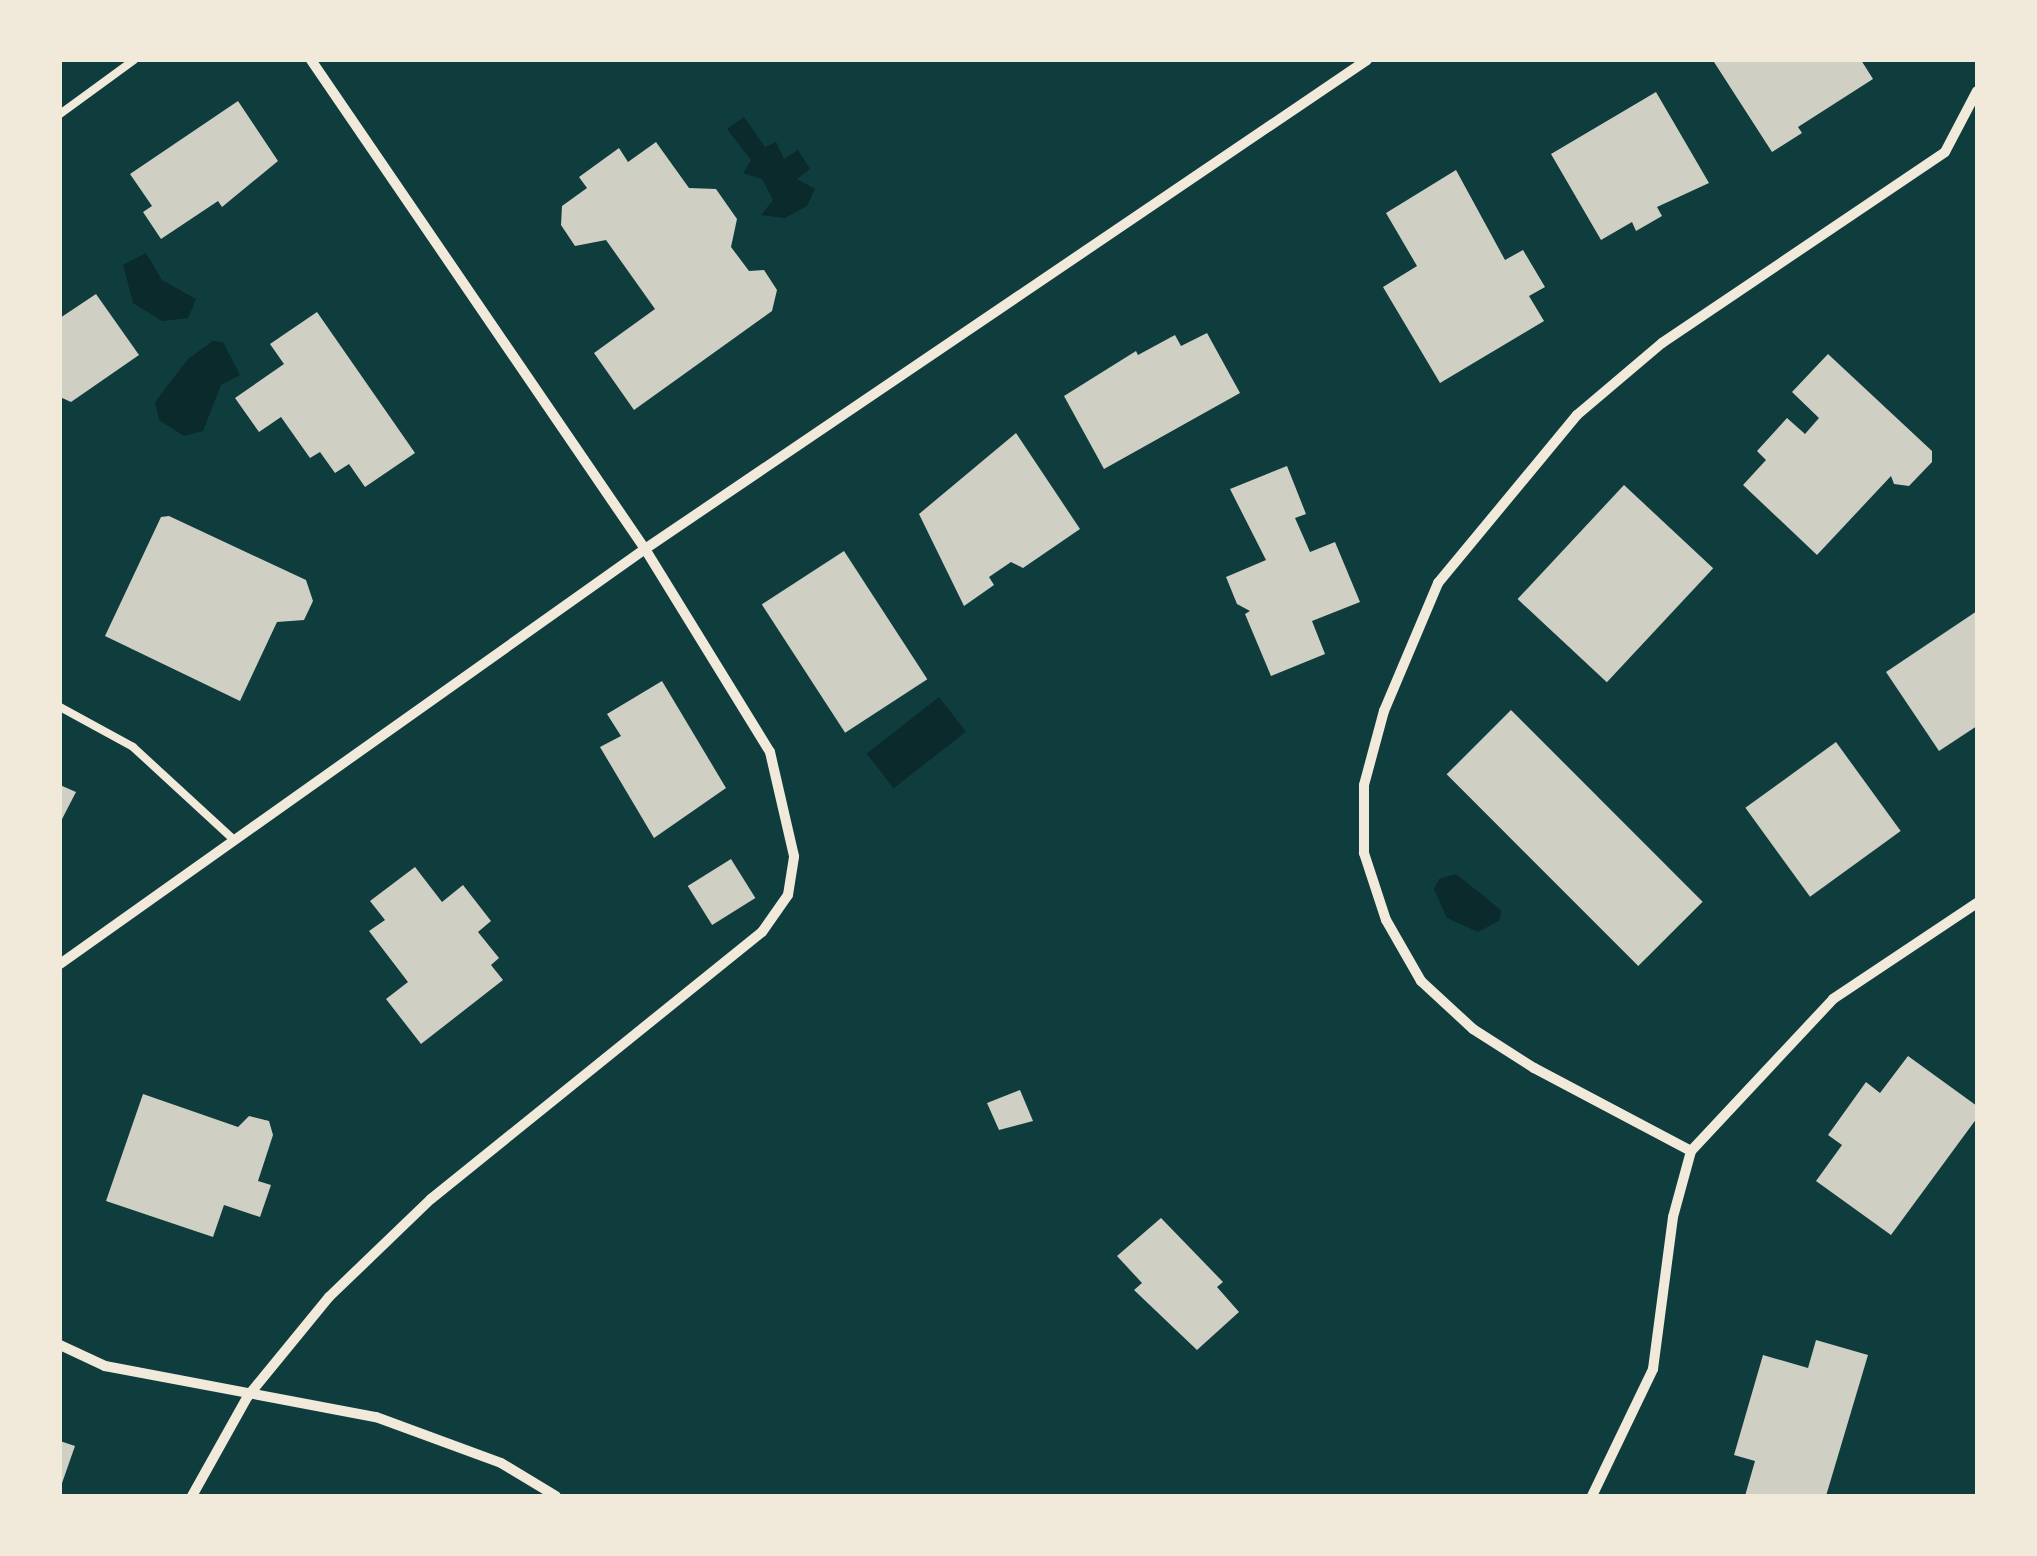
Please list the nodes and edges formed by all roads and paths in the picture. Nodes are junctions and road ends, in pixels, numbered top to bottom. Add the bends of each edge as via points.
1 (134, 60) edge
2 (311, 60) edge
3 (1368, 60) edge
4 (1977, 91) edge
5 (60, 114) edge
6 (645, 548) junction
7 (60, 706) edge
8 (232, 838) junction
9 (1977, 902) edge
10 (60, 964) edge
11 (1691, 1151) junction
12 (60, 1344) edge
13 (248, 1396) junction
14 (192, 1496) edge
15 (556, 1496) edge
16 (1592, 1496) edge

1 - 5 lane
2 - 6 street
3 - 6 street
4 - 11 street via 1944,152 1662,343 1577,415 1438,583 1364,785 1364,853 1386,920 1421,982 1473,1029 1534,1068
6 - 8 street
6 - 13 street via 770,752 794,856 788,894 762,932 431,1199 329,1297
7 - 8 lane via 133,747
8 - 10 street
9 - 11 street via 1833,999
11 - 16 street via 1672,1217 1652,1369
12 - 13 street via 104,1366
13 - 14 street
13 - 15 street via 376,1417 501,1462

